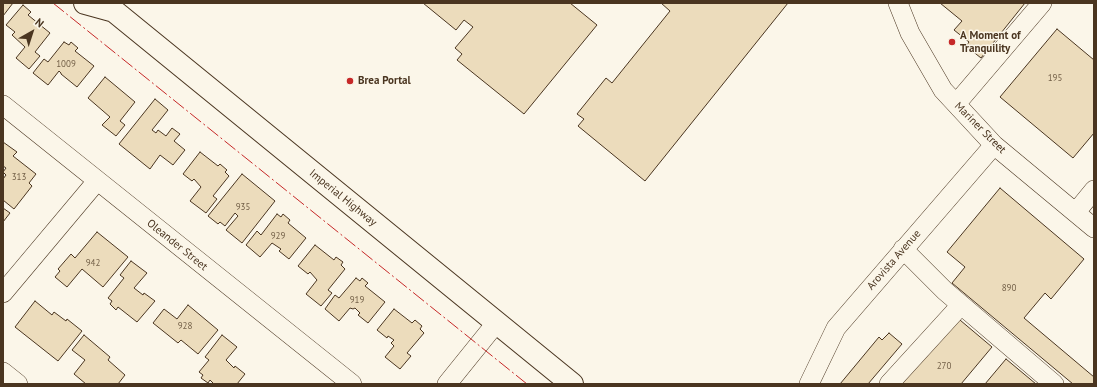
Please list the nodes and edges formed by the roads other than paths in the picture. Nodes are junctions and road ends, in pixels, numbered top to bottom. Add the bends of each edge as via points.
1 (85, 3) edge
2 (898, 3) edge
3 (1042, 3) edge
4 (112, 7) edge
5 (956, 104) junction
6 (3, 105) edge
7 (994, 145) junction
8 (97, 181) junction
9 (1094, 190) edge
10 (1076, 212) junction
11 (1094, 228) edge
12 (903, 249) junction
13 (3, 293) edge
14 (961, 305) junction
15 (496, 322) junction
16 (3, 372) edge
17 (18, 384) edge
18 (352, 384) edge
19 (447, 384) edge
20 (572, 384) edge
21 (809, 384) edge
22 (889, 384) edge
23 (1054, 384) edge

1 - 4 main road, Imperial Highway
2 - 5 street, Mariner Street via 910,33 943,90
3 - 5 street
4 - 15 main road, Imperial Highway
5 - 7 street, Mariner Street
6 - 8 street, Oleander Street
7 - 10 street, Mariner Street
7 - 12 street, Arovista Avenue
8 - 13 street
8 - 18 street, Oleander Street
9 - 10 street
10 - 11 street, Mariner Street
12 - 14 street
12 - 21 street, Arovista Avenue via 836,328
14 - 22 street
14 - 23 street
15 - 19 street
15 - 20 main road, Imperial Highway
16 - 17 street

